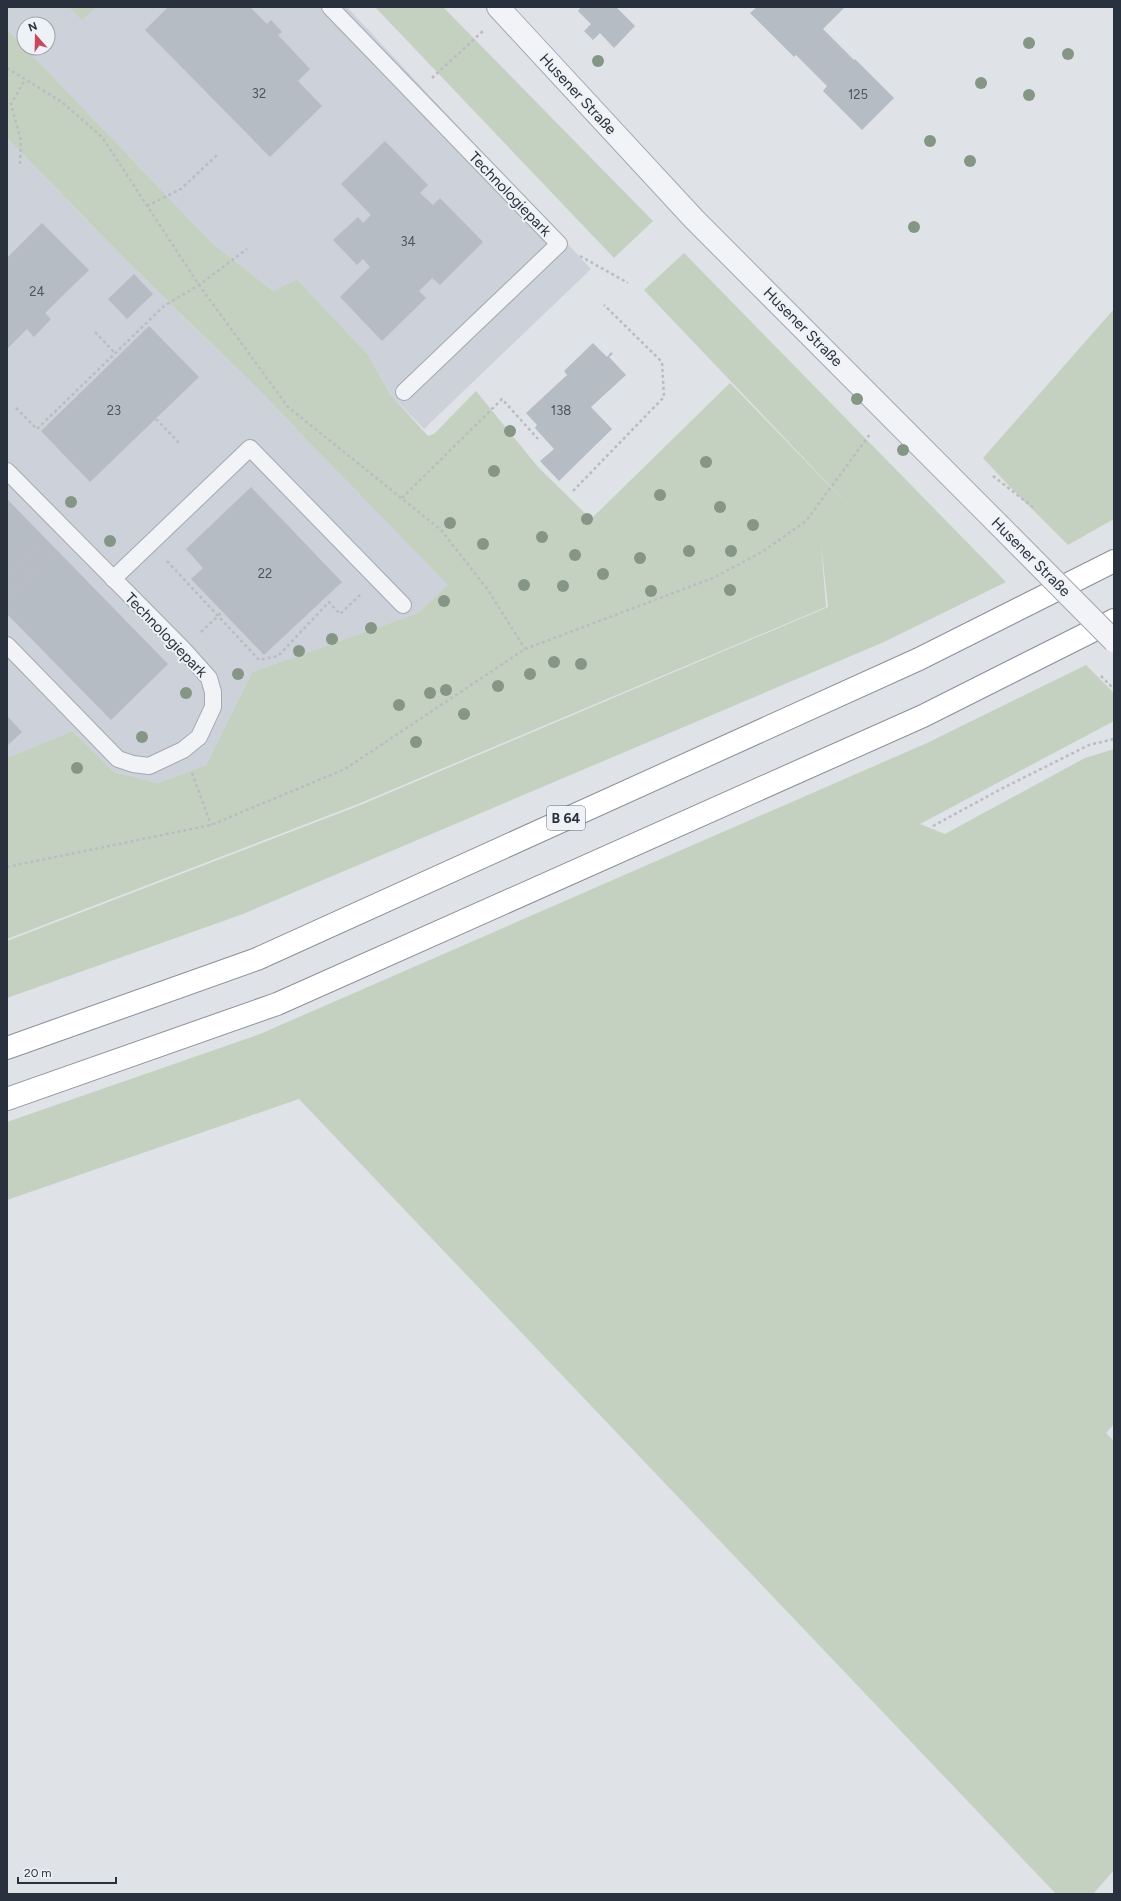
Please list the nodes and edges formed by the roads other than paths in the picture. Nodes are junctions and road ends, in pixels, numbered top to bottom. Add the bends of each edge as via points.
1 (330, 7) edge
2 (500, 10) edge
3 (404, 392) dead end
4 (7, 471) edge
5 (1114, 561) edge
6 (113, 579) junction
7 (403, 605) dead end
8 (1114, 620) edge
9 (1114, 641) edge
10 (7, 644) edge
11 (7, 1048) edge
12 (7, 1099) edge

1 - 3 lane, Technologiepark via 559,244
2 - 9 street, Husener Straße, bridge via 694,220
4 - 6 lane, Technologiepark
5 - 11 highway, B 64 via 919,659 257,958
6 - 7 lane via 250,448
6 - 10 lane, Technologiepark via 209,678 213,692 213,707 199,737 183,750 149,766 118,759
8 - 12 highway via 923,716 277,1004

